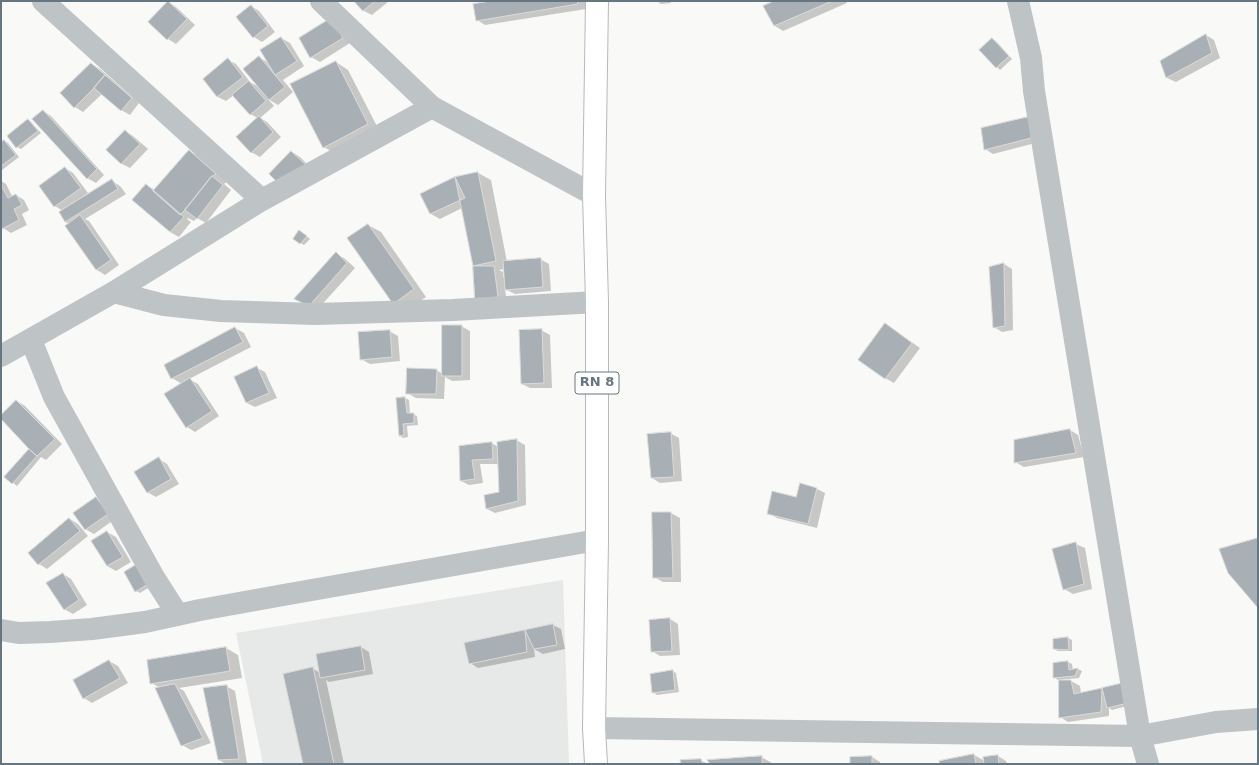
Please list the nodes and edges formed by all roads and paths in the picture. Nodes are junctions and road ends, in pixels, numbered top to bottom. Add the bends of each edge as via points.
1 (42, 1) edge
2 (321, 1) edge
3 (596, 1) edge
4 (1018, 1) edge
5 (432, 107) junction
6 (594, 195) junction
7 (262, 200) junction
8 (114, 292) junction
9 (597, 302) junction
10 (31, 340) junction
11 (1, 356) edge
12 (597, 540) junction
13 (178, 615) junction
14 (1, 630) edge
15 (1258, 718) edge
16 (594, 728) junction
17 (1140, 736) junction
18 (596, 764) edge
19 (1148, 764) edge

1 - 7 street
2 - 5 street
3 - 6 main road, RN 8
4 - 17 street via 1031,58 1034,91
5 - 6 street
5 - 7 street
6 - 9 main road, RN 8
7 - 8 street
8 - 9 street via 164,305 200,309 316,314
8 - 10 street
9 - 12 main road, RN 8
10 - 11 street
10 - 13 street via 54,397 155,579
12 - 13 street
12 - 16 main road, RN 8
13 - 14 street via 92,629 19,633
15 - 17 street via 1216,722
16 - 17 street
16 - 18 main road, RN 8
17 - 19 street

